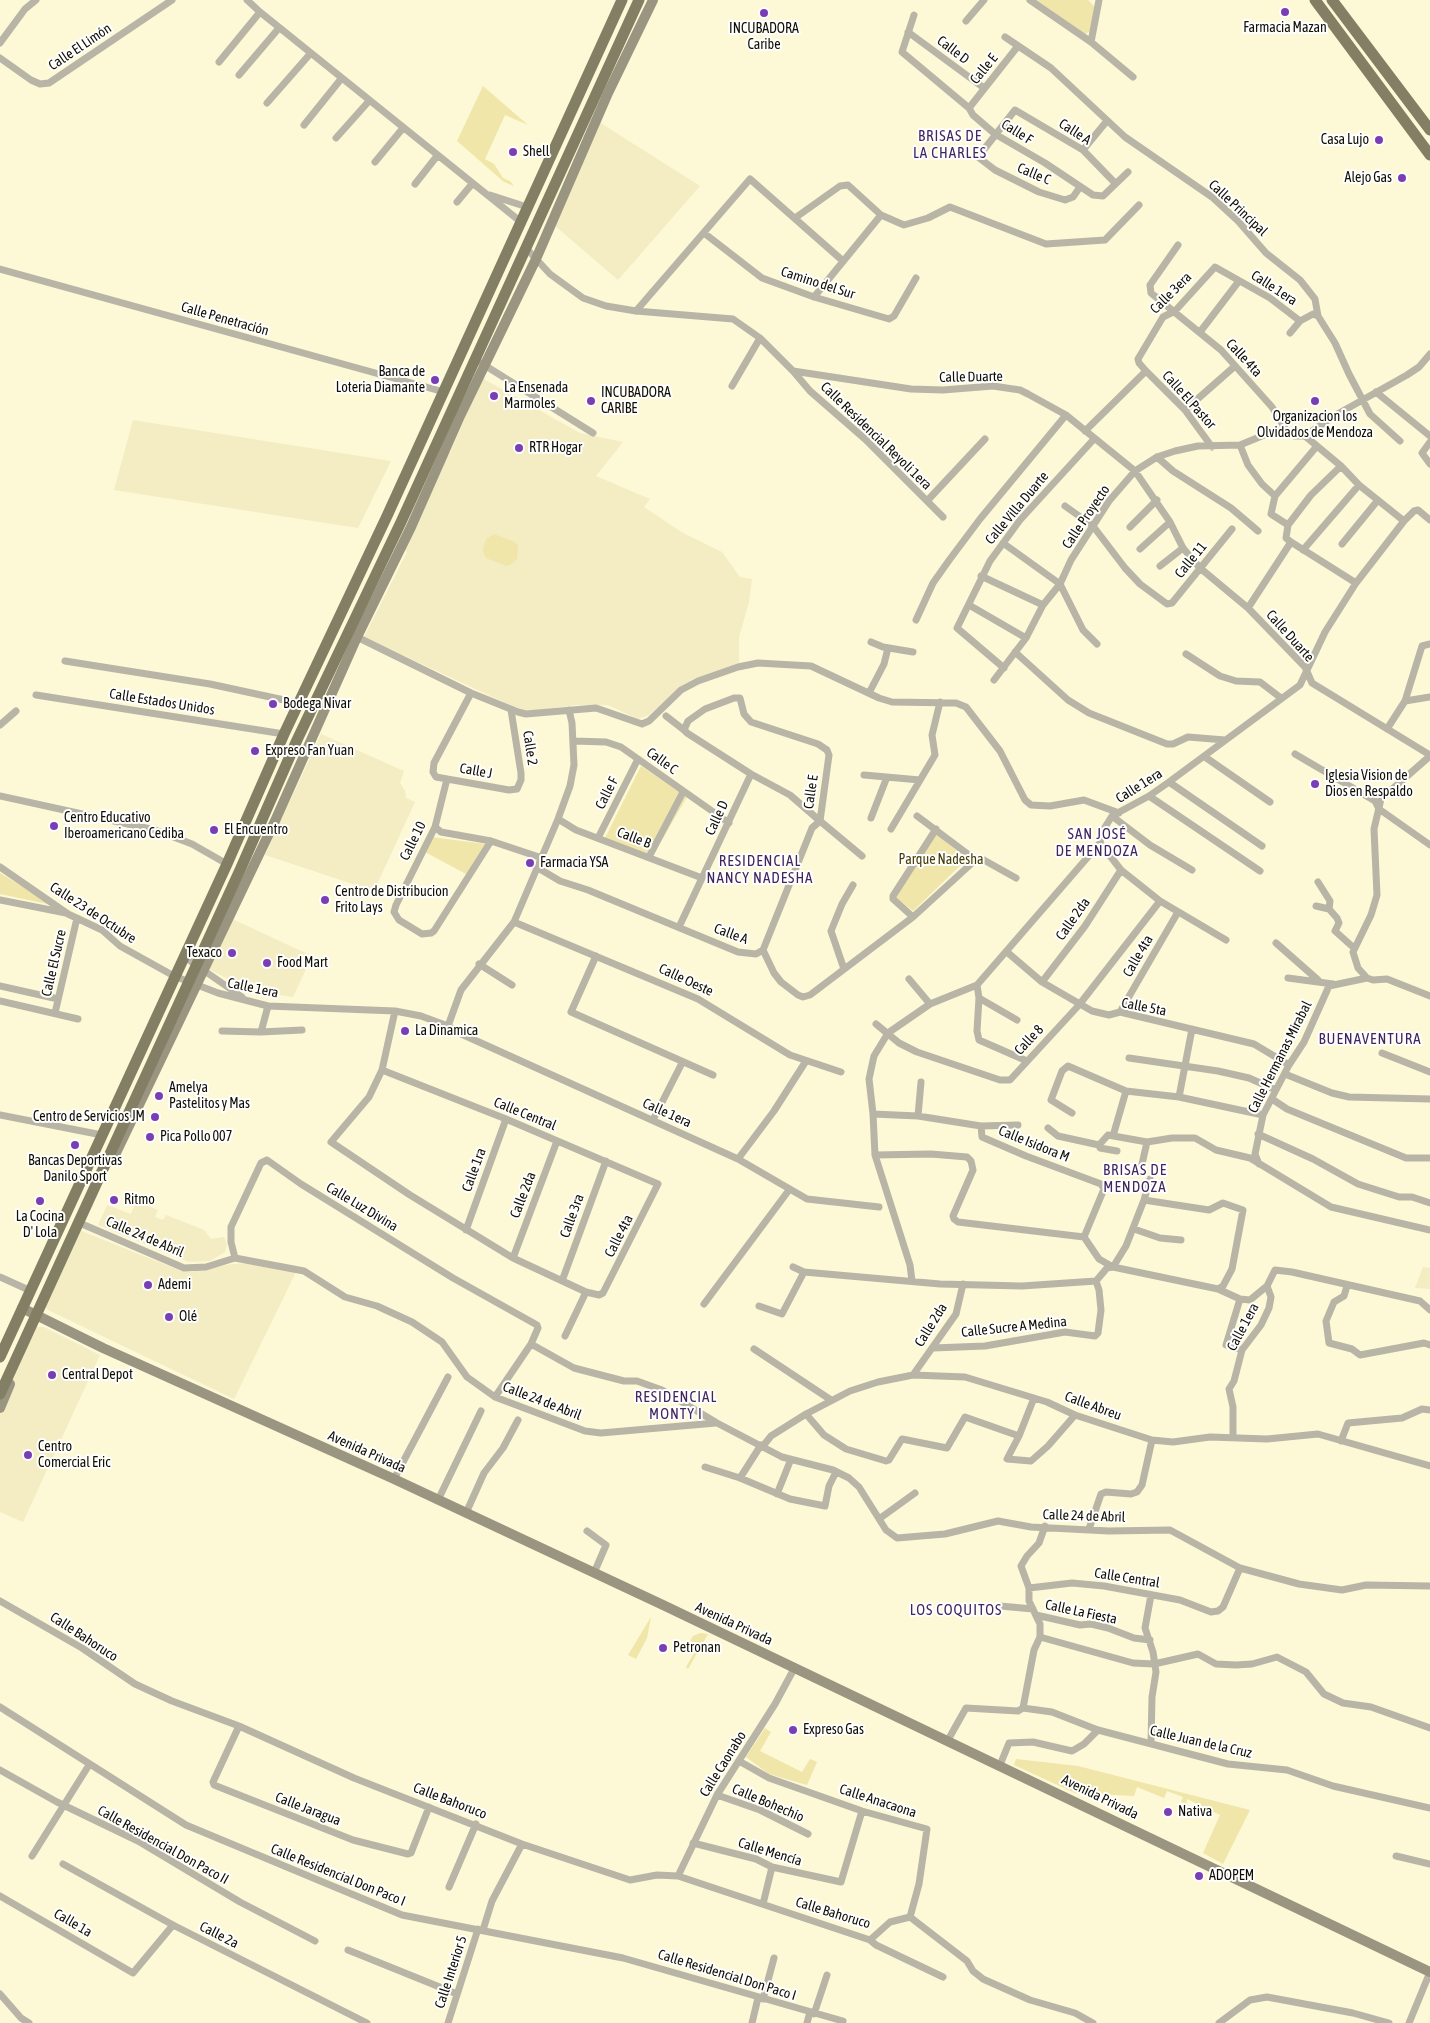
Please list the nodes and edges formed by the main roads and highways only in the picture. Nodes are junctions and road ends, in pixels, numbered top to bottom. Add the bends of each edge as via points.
1 (622, 0) edge
2 (639, 0) edge
3 (653, 0) edge
4 (1315, 0) edge
5 (1332, 0) edge
6 (1430, 130) edge
7 (1430, 154) edge
8 (480, 363) junction
9 (199, 967) junction
10 (192, 983) junction
11 (22, 1308) junction
12 (37, 1315) junction
13 (0, 1357) edge
14 (0, 1394) edge
15 (0, 1408) edge
16 (1430, 1972) edge

1 - 11 main road
2 - 8 main road via 526,248
3 - 8 main road via 600,111 536,259
4 - 7 main road
5 - 6 main road
8 - 9 main road via 302,731
8 - 9 main road via 411,527 357,637 275,820
9 - 10 main road
10 - 12 main road
10 - 12 main road
11 - 12 main road, Avenida Privada
11 - 13 main road
12 - 14 main road
12 - 15 main road
12 - 16 main road, Avenida Privada via 795,1667

